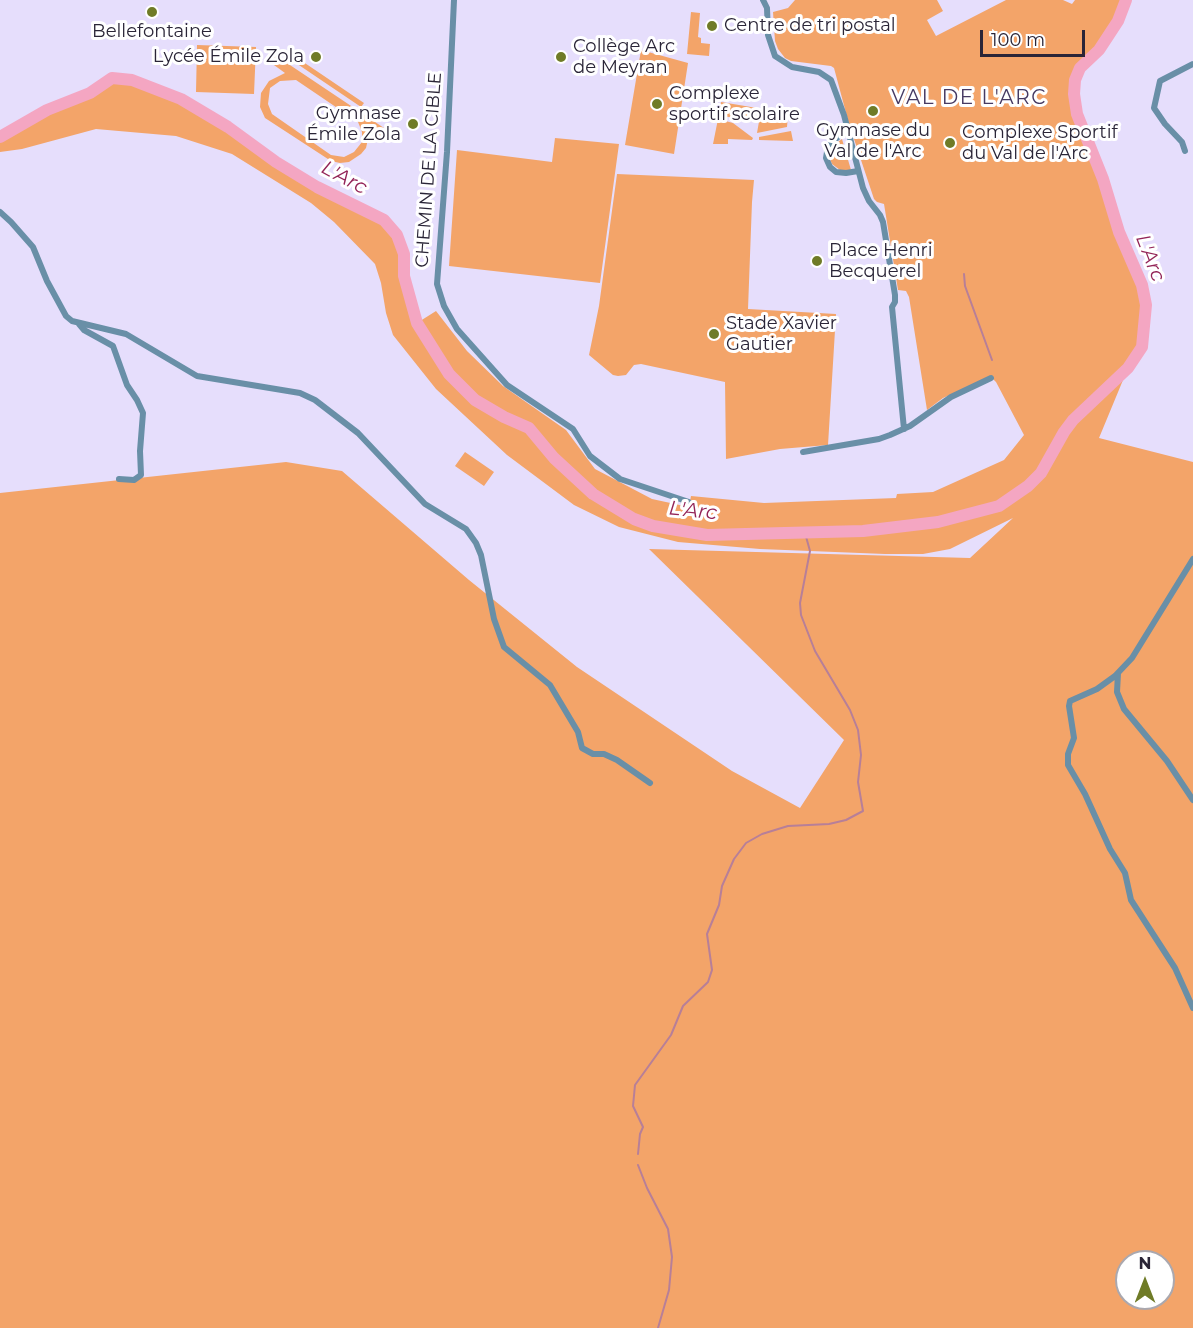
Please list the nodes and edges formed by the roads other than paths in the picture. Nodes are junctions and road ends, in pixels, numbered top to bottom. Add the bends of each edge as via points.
1 (454, 0) edge
2 (763, 0) edge
3 (1193, 64) edge
4 (847, 128) junction
5 (1185, 151) dead end
6 (858, 171) junction
7 (0, 212) edge
8 (79, 324) junction
9 (991, 378) dead end
10 (904, 429) junction
11 (803, 452) dead end
12 (119, 479) dead end
13 (689, 502) dead end
14 (1193, 559) edge
15 (1118, 672) junction
16 (650, 783) dead end
17 (1193, 800) edge
18 (1193, 1008) edge

1 - 13 street, CHEMIN DE LA CIBLE via 437,284 444,306 457,329 507,385 573,429 590,456 620,479
2 - 4 street via 775,56 792,67 814,70 831,80
3 - 5 street via 1160,81 1154,108
4 - 6 street
4 - 6 street via 828,146 826,158 836,172
6 - 10 street via 869,201 883,222 895,295 892,307
7 - 8 street via 33,247 66,316
8 - 12 street via 113,346 127,385 143,413 141,475 134,480
8 - 16 street via 126,334 197,376 300,393 358,433 425,504 466,529 477,543 504,647 550,686 578,732 582,747 617,760
9 - 10 street via 945,401
10 - 11 street via 879,439
14 - 15 street via 1132,658
15 - 17 street via 1117,692 1124,709
15 - 18 street via 1097,689 1070,701 1074,738 1068,765 1125,873 1131,900 1175,968

